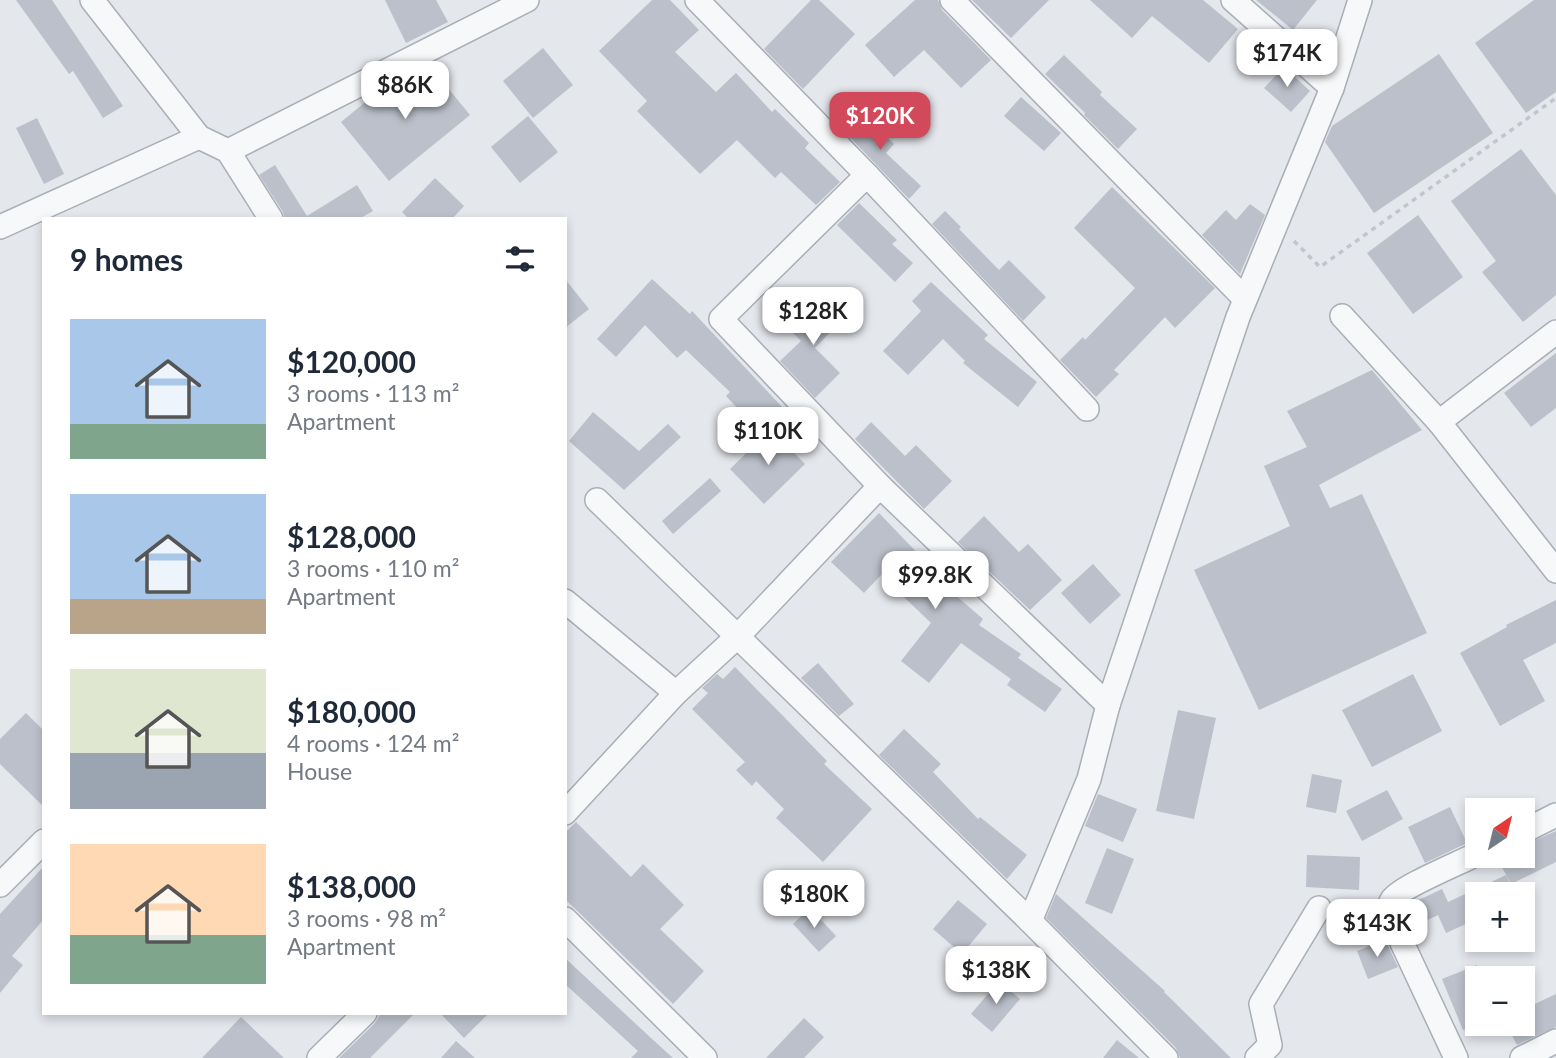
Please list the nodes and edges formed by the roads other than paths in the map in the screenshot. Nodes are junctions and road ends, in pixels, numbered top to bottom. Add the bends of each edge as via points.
1 (93, 0) edge
2 (527, 0) edge
3 (697, 0) edge
4 (952, 0) edge
5 (1233, 0) edge
6 (1360, 0) edge
7 (1332, 88) junction
8 (199, 137) junction
9 (228, 151) junction
10 (867, 175) junction
11 (270, 217) edge
12 (0, 227) edge
13 (1245, 299) junction
14 (1342, 316) dead end
15 (1556, 332) edge
16 (1087, 409) dead end
17 (1438, 422) junction
18 (880, 486) junction
19 (597, 500) dead end
20 (1556, 571) edge
21 (567, 603) edge
22 (739, 635) junction
23 (676, 693) junction
24 (1108, 705) junction
25 (567, 811) edge
26 (1556, 815) edge
27 (1535, 826) edge
28 (42, 843) edge
29 (1465, 860) edge
30 (0, 885) edge
31 (1319, 908) dead end
32 (567, 921) edge
33 (1030, 921) junction
34 (363, 1015) edge
35 (1556, 1041) edge
36 (319, 1058) edge
37 (705, 1058) edge
38 (1166, 1058) edge
39 (1257, 1058) edge
40 (1456, 1058) edge
41 (1522, 1058) edge

1 - 8 street
2 - 9 street
3 - 10 street
4 - 13 street
5 - 7 street
6 - 7 street
7 - 13 street
8 - 9 street
8 - 12 street
9 - 11 street
10 - 16 street
10 - 18 street via 722,319
13 - 24 street
14 - 17 street
15 - 17 street
17 - 20 street
18 - 22 street
18 - 24 street
19 - 22 street
21 - 23 street
22 - 23 street
22 - 33 street
23 - 25 street
24 - 33 street via 1089,779
26 - 27 street
28 - 30 street
29 - 40 street via 1403,891 1390,906 1390,917
31 - 39 street via 1261,1004 1270,1045
32 - 37 street
33 - 38 street
34 - 36 street
35 - 41 street

